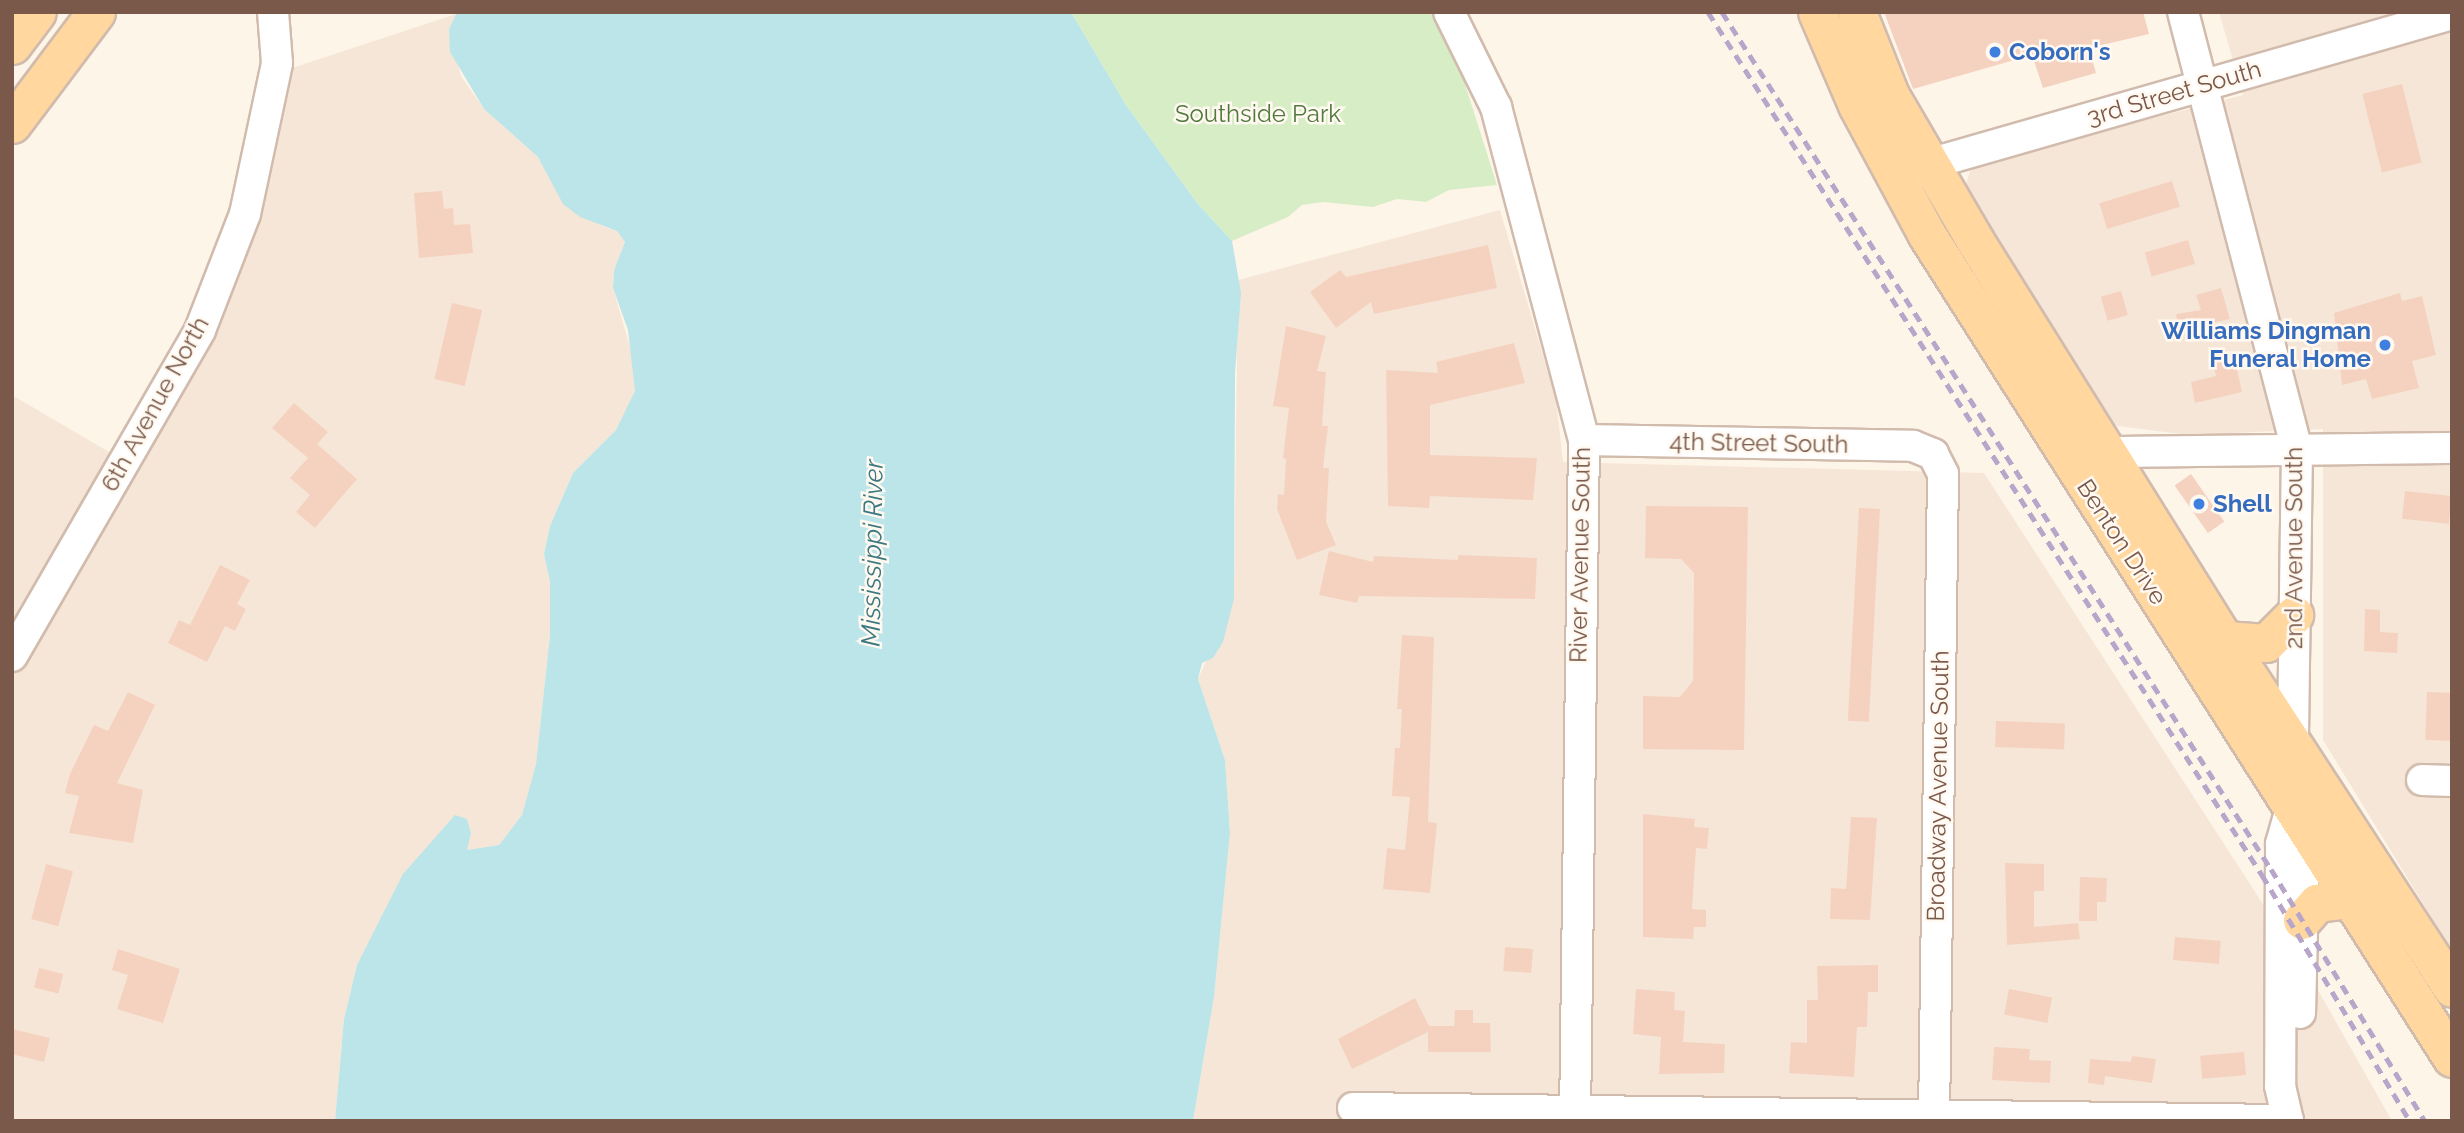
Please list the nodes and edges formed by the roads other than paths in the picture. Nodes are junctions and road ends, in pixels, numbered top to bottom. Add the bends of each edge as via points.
1 (37, 12) edge
2 (96, 12) edge
3 (273, 12) edge
4 (1449, 12) edge
5 (1818, 12) edge
6 (1857, 12) edge
7 (2183, 12) edge
8 (2452, 13) edge
9 (12, 45) edge
10 (2204, 84) junction
11 (12, 124) edge
12 (1914, 173) junction
13 (1584, 440) junction
14 (2452, 448) edge
15 (2298, 449) junction
16 (2110, 452) junction
17 (1933, 454) joint
18 (2294, 615) junction
19 (2225, 640) junction
20 (12, 656) edge
21 (2293, 739) junction
22 (2422, 780) dead end
23 (2452, 781) edge
24 (2292, 805) junction
25 (2351, 899) junction
26 (2302, 920) junction
27 (2452, 988) edge
28 (2452, 1058) edge
29 (1353, 1108) dead end
30 (1575, 1117) edge
31 (1934, 1119) edge
32 (2288, 1120) edge

1 - 9 main road
2 - 11 main road
3 - 20 street, 6th Avenue North via 277,63 245,214 200,330
4 - 13 street, River Avenue South via 1496,107
5 - 12 main road, Benton Drive via 1857,105
6 - 12 main road, Benton Drive
7 - 10 street, 2nd Avenue South
8 - 10 street, 3rd Street South
10 - 12 street, 3rd Street South
10 - 15 street, 2nd Avenue South
12 - 16 main road, Benton Drive
12 - 24 main road, Benton Drive via 1957,283
13 - 17 street, 4th Street South via 1913,446
13 - 30 street, River Avenue South
14 - 15 street
15 - 16 street
15 - 18 street, 2nd Avenue South
16 - 19 main road, Benton Drive
17 - 31 street, Broadway Avenue South via 1942,474
18 - 19 main road via 2266,643
18 - 21 street, 2nd Avenue South
19 - 21 main road, Benton Drive
21 - 24 street, 2nd Avenue South
21 - 27 main road, Benton Drive
22 - 23 street
24 - 25 main road, Benton Drive
24 - 26 street, 2nd Avenue South via 2304,850
24 - 32 street, 2nd Avenue South via 2281,844 2280,1086
25 - 26 main road via 2317,903
25 - 28 main road, Benton Drive
26 - 32 street, 2nd Avenue South via 2298,1086
29 - 30 street
30 - 31 street
31 - 32 street

